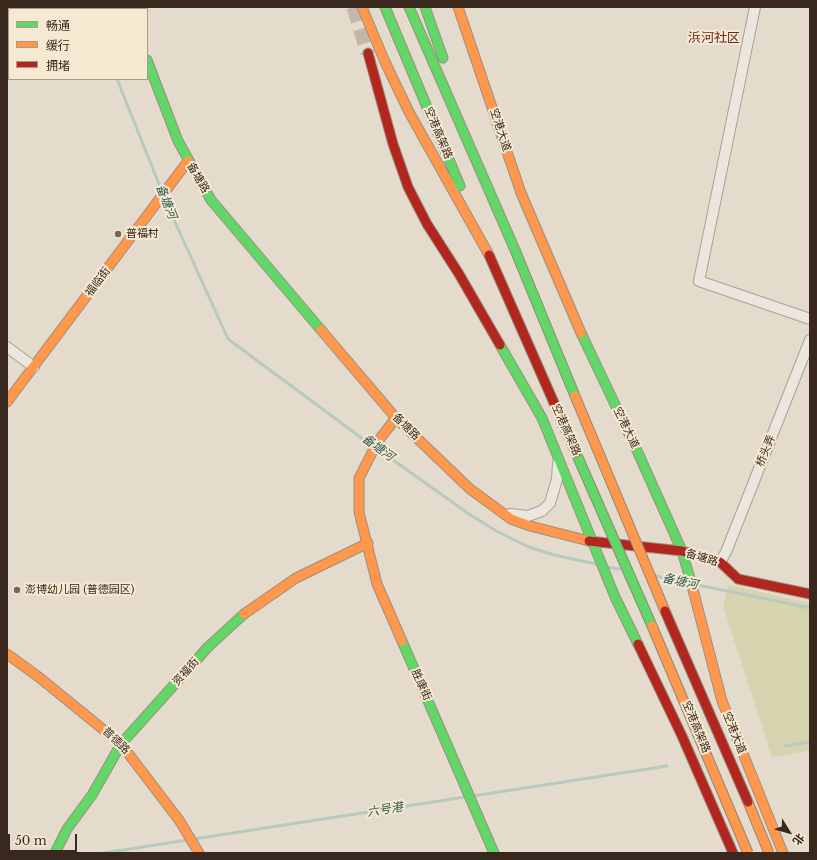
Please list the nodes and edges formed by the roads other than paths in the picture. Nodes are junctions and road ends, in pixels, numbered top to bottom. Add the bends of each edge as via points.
1 (362, 7) edge
2 (385, 7) edge
3 (409, 7) edge
4 (425, 7) edge
5 (458, 7) edge
6 (755, 7) edge
7 (368, 53) tunnel mouth
8 (148, 63) edge
9 (188, 161) junction
10 (515, 250) junction
11 (489, 255) junction
12 (810, 319) edge
13 (810, 340) edge
14 (7, 347) edge
15 (34, 367) junction
16 (7, 402) edge
17 (396, 418) junction
18 (558, 459) junction
19 (496, 509) junction
20 (591, 541) junction
21 (368, 543) junction
22 (682, 551) junction
23 (720, 562) junction
24 (810, 594) edge
25 (7, 654) edge
26 (121, 744) junction
27 (54, 853) edge
28 (199, 853) edge
29 (494, 853) edge
30 (733, 853) edge
31 (748, 853) edge
32 (769, 853) edge
33 (783, 853) edge

1 - 11 main road via 385,62 429,150
2 - 11 main road, 空港高架路
3 - 10 main road, 空港高架路
4 - 10 main road
5 - 22 main road, 空港大道 via 522,193 568,307
6 - 12 street via 699,281
7 - 18 main road via 408,187 427,224 459,274 542,418
8 - 9 main road, 备塘路
9 - 15 main road, 福临街
9 - 17 main road, 备塘路 via 211,200
10 - 32 main road, 空港高架路, bridge via 639,552 710,710
11 - 31 main road, 空港高架路, bridge via 691,716
13 - 23 street, 桥头弄
14 - 15 street
15 - 16 main road, 福临街
17 - 19 main road, 备塘路 via 470,489
17 - 21 main road, 胜康街 via 378,441 359,478 360,512
18 - 19 street via 555,491 550,503 542,511 528,516
18 - 20 main road
19 - 20 main road, 备塘路 via 530,526
20 - 22 main road, 备塘路
20 - 30 main road via 682,736
21 - 26 main road, 资福街 via 296,578 244,614 208,647
21 - 29 main road, 胜康街 via 377,584
22 - 23 main road, 备塘路
22 - 33 main road, 空港大道 via 722,701
23 - 24 main road, 备塘路 via 738,579
25 - 26 main road, 普德路
26 - 27 main road, 资福街 via 92,795 67,829
26 - 28 main road, 普德路 via 179,820

